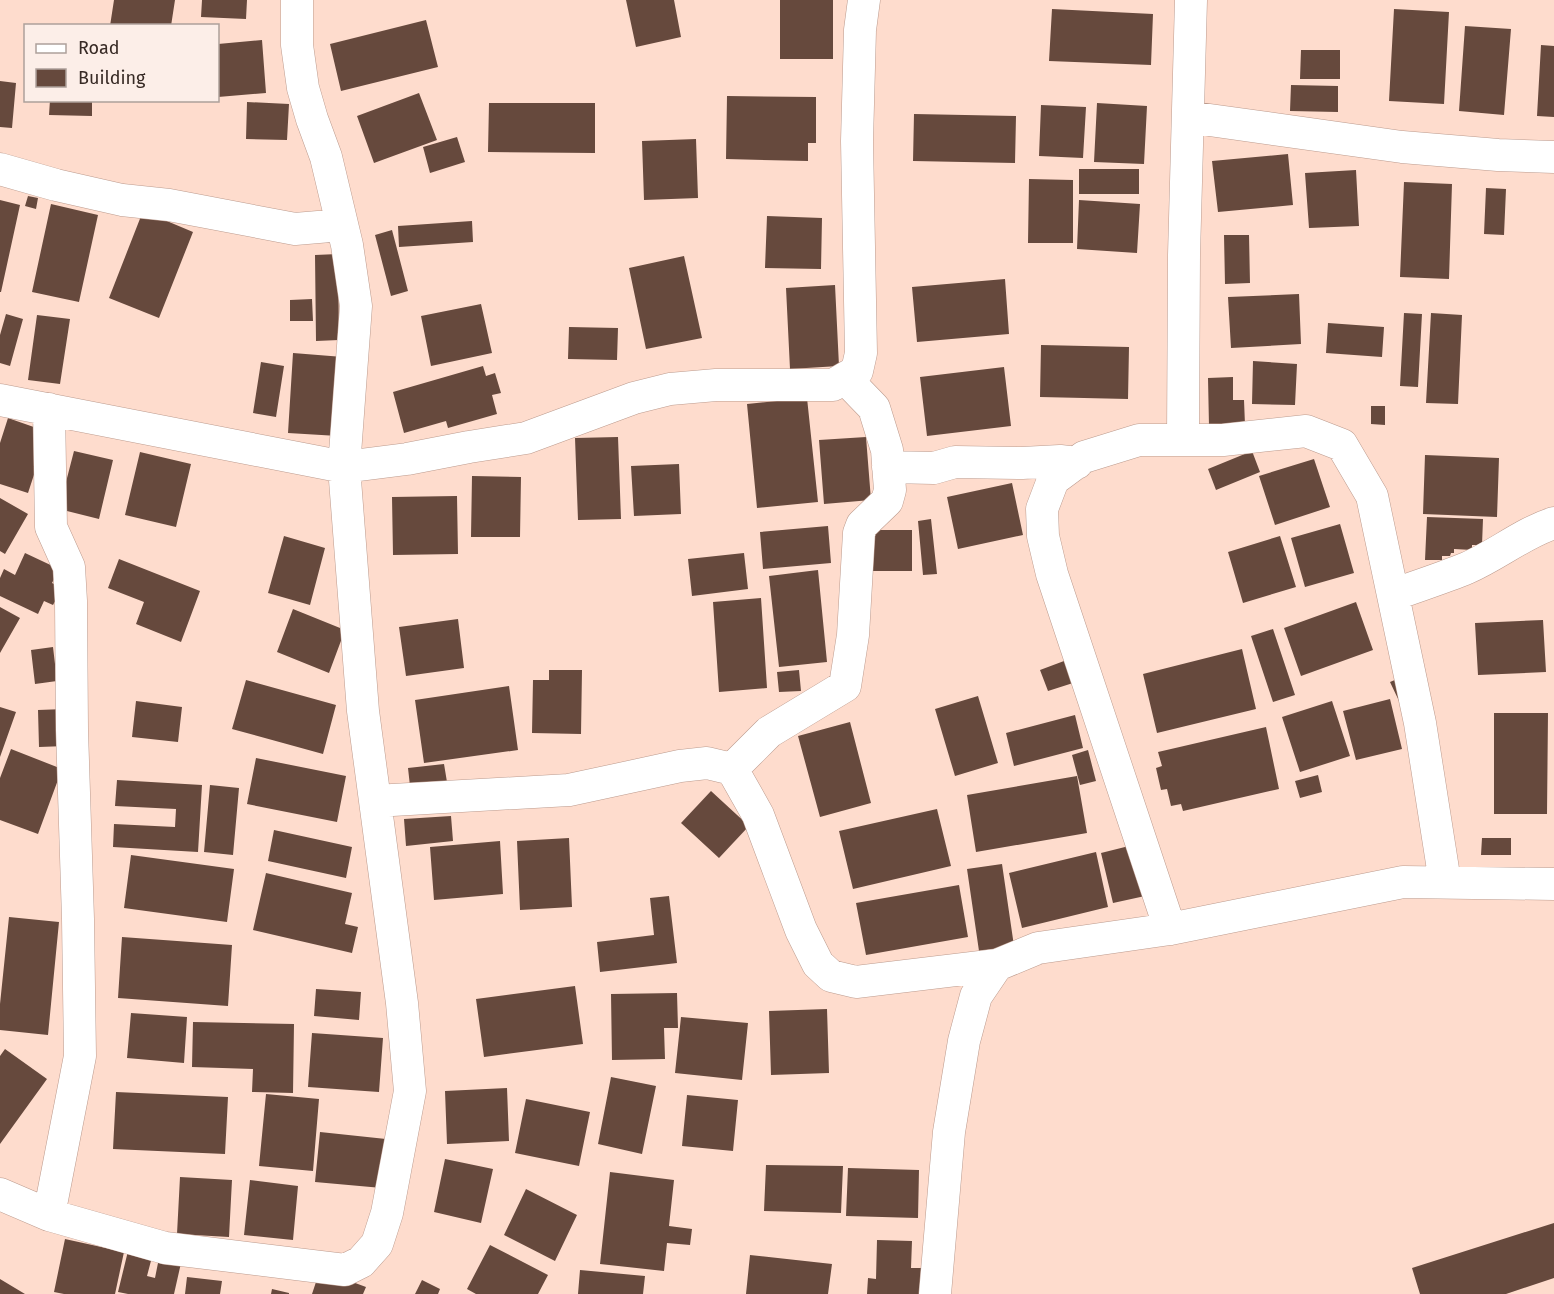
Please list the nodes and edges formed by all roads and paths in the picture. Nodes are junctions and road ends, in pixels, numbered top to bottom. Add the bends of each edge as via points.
1 (297, 0) edge
2 (864, 0) edge
3 (1191, 0) edge
4 (1188, 117) junction
5 (1554, 157) edge
6 (0, 169) edge
7 (342, 225) junction
8 (845, 378) junction
9 (0, 400) edge
10 (49, 409) junction
11 (1183, 440) junction
12 (1077, 463) junction
13 (344, 466) junction
14 (888, 467) junction
15 (1554, 523) edge
16 (1393, 595) junction
17 (732, 769) junction
18 (375, 801) junction
19 (1445, 882) junction
20 (1554, 884) edge
21 (1170, 929) junction
22 (997, 965) junction
23 (0, 1194) edge
24 (49, 1215) junction
25 (935, 1294) edge

1 - 7 street via 297,45 303,88 326,157
2 - 8 street via 857,141 861,353 856,371
3 - 4 street
4 - 5 street via 1402,147
4 - 11 street
6 - 7 street via 122,200 295,229
7 - 13 street via 356,306
8 - 13 street via 833,385 670,389 634,398 526,438
8 - 14 street via 874,408
9 - 10 street
10 - 13 street
10 - 24 street via 51,527 69,567 71,600 80,1056
11 - 12 street via 1139,440 1084,457
11 - 16 street via 1305,431 1342,445 1372,496
12 - 14 street via 955,462 934,468
12 - 21 street via 1053,480 1042,509 1043,536 1052,574
13 - 18 street via 363,711
14 - 17 street via 887,501 862,525 859,533 853,635 845,686 769,732
15 - 16 street via 1468,567
16 - 19 street via 1420,723
17 - 18 street via 707,763 569,790
17 - 22 street via 758,815 801,930 818,964 831,976 855,982
18 - 24 street via 410,1091 387,1213 377,1244 361,1262 345,1270 165,1248
19 - 20 street
19 - 21 street via 1403,882
21 - 22 street via 1038,948
22 - 25 street via 976,996 964,1041 949,1132
23 - 24 street

